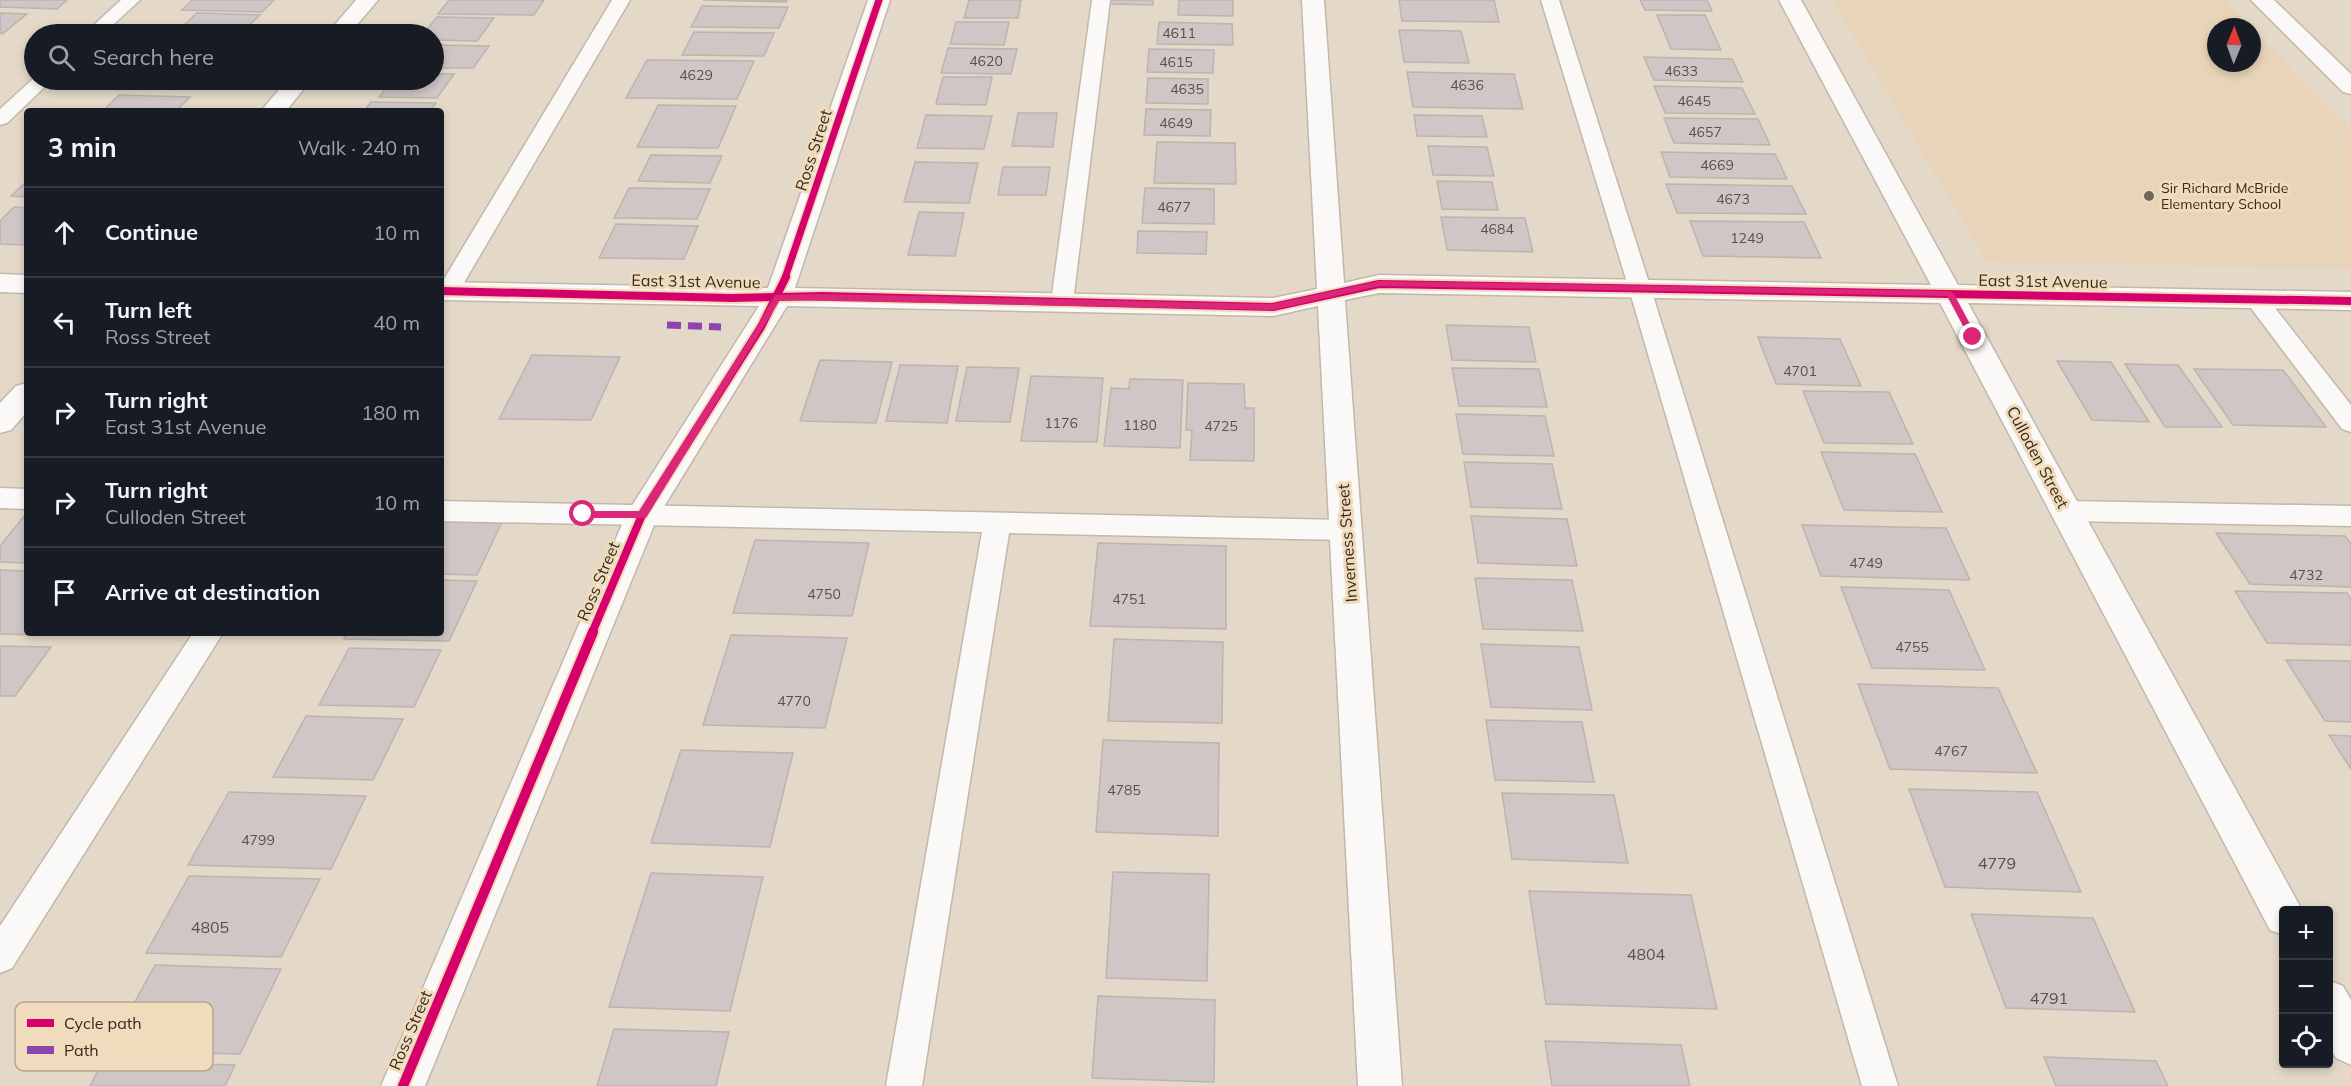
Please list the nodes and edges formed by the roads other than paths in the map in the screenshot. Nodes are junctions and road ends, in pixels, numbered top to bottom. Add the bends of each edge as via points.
1 (131, 0) edge
2 (367, 0) edge
3 (621, 0) edge
4 (879, 0) edge
5 (1101, 0) edge
6 (1313, 0) edge
7 (1550, 0) edge
8 (1790, 0) edge
9 (2262, 0) edge
10 (104, 24) edge
11 (347, 24) edge
12 (2351, 87) edge
13 (32, 90) edge
14 (291, 90) edge
15 (276, 108) edge
16 (0, 118) edge
17 (0, 283) edge
18 (24, 284) edge
19 (1640, 290) junction
20 (444, 291) edge
21 (1331, 294) junction
22 (1950, 294) junction
23 (778, 297) junction
24 (2256, 299) junction
25 (2351, 301) edge
26 (1062, 302) junction
27 (24, 396) edge
28 (0, 422) edge
29 (2351, 423) edge
30 (0, 498) edge
31 (24, 499) edge
32 (444, 511) edge
33 (2067, 511) junction
34 (642, 515) junction
35 (2351, 516) edge
36 (997, 524) junction
37 (1346, 530) junction
38 (207, 636) edge
39 (2279, 908) edge
40 (0, 956) edge
41 (2333, 1010) edge
42 (2351, 1043) edge
43 (403, 1086) edge
44 (904, 1086) edge
45 (1380, 1086) edge
46 (1880, 1086) edge

1 - 10 lane
2 - 11 street
3 - 20 lane
4 - 23 street, Ross Street
5 - 26 lane
6 - 21 street, Inverness Street
7 - 19 lane
8 - 22 street, Culloden Street
9 - 12 street
13 - 16 lane
14 - 15 street
17 - 18 street
19 - 21 street, East 31st Avenue via 1379,284
19 - 22 street, East 31st Avenue
19 - 46 lane
20 - 23 street, East 31st Avenue
21 - 26 street, East 31st Avenue via 1273,307
21 - 37 street, Inverness Street
22 - 24 street, East 31st Avenue
22 - 33 street, Culloden Street
23 - 26 street, East 31st Avenue
23 - 34 street, Ross Street
24 - 25 street, East 31st Avenue
24 - 29 lane
27 - 28 street
30 - 31 lane
32 - 34 lane
33 - 35 lane
33 - 39 street, Culloden Street
34 - 36 lane
34 - 43 street, Ross Street
36 - 37 lane
36 - 44 lane
37 - 45 street, Inverness Street
38 - 40 lane
41 - 42 street

